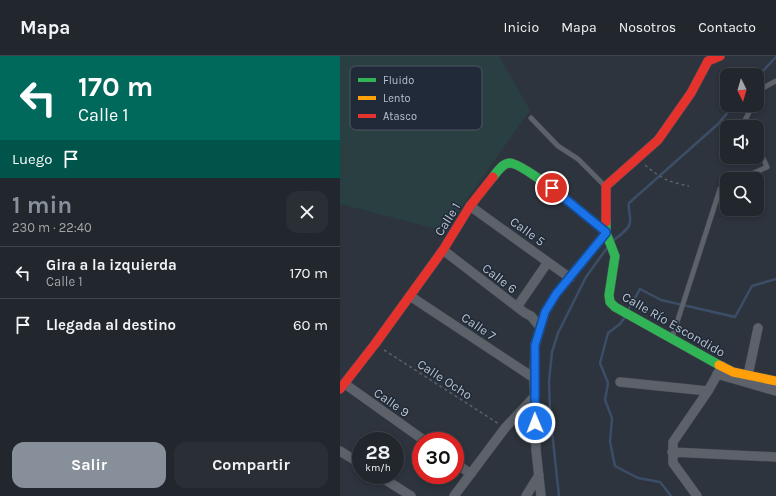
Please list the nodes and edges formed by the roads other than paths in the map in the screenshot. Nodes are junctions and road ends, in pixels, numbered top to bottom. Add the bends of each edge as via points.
1 (720, 56) edge
2 (776, 81) edge
3 (764, 87) edge
4 (531, 118) dead end
5 (764, 160) edge
6 (755, 172) edge
7 (606, 186) junction
8 (720, 189) edge
9 (470, 206) junction
10 (608, 238) junction
11 (443, 250) junction
12 (548, 262) junction
13 (570, 278) junction
14 (410, 296) junction
15 (517, 307) junction
16 (540, 328) junction
17 (758, 328) dead end
18 (672, 338) junction
19 (720, 370) junction
20 (748, 375) junction
21 (534, 378) junction
22 (776, 381) edge
23 (620, 382) dead end
24 (342, 387) edge
25 (708, 390) junction
26 (776, 391) edge
27 (534, 396) junction
28 (412, 433) edge
29 (340, 451) edge
30 (672, 452) junction
31 (776, 457) edge
32 (352, 458) edge
33 (464, 469) edge
34 (471, 474) junction
35 (539, 475) junction
36 (392, 484) edge
37 (411, 496) edge
38 (454, 496) edge
39 (526, 496) edge
40 (541, 496) edge
41 (697, 496) edge

1 - 7 street via 708,61 691,92 658,140
2 - 3 lane
4 - 7 lane via 558,146 578,159
5 - 6 lane via 767,166
7 - 10 street, Calle Río Escondido
8 - 18 lane
9 - 10 street, Calle 1 via 502,166 509,163 518,165 552,188
9 - 11 street, Calle 1
9 - 12 street, Calle 5
10 - 13 street
10 - 18 street, Calle Río Escondido via 615,256 610,302
11 - 14 street, Calle 1
11 - 15 street, Calle 6
12 - 13 street, Calle 5
12 - 15 street
13 - 16 street via 545,312
14 - 21 street, Calle 7
14 - 24 street, Calle 1
15 - 16 street, Calle 6 via 531,316
16 - 21 street via 535,345
17 - 20 street
18 - 19 street, Calle Río Escondido
19 - 20 street, Calle Río Escondido
19 - 25 street
19 - 26 street
20 - 22 street, Calle Río Escondido
21 - 27 street
23 - 25 street
24 - 28 street, Calle 9
25 - 30 street via 673,442
27 - 34 street via 505,428
27 - 35 street
29 - 32 street
30 - 31 street
30 - 41 street via 673,463
33 - 34 street
34 - 38 street
35 - 39 street
35 - 40 street
36 - 37 street

